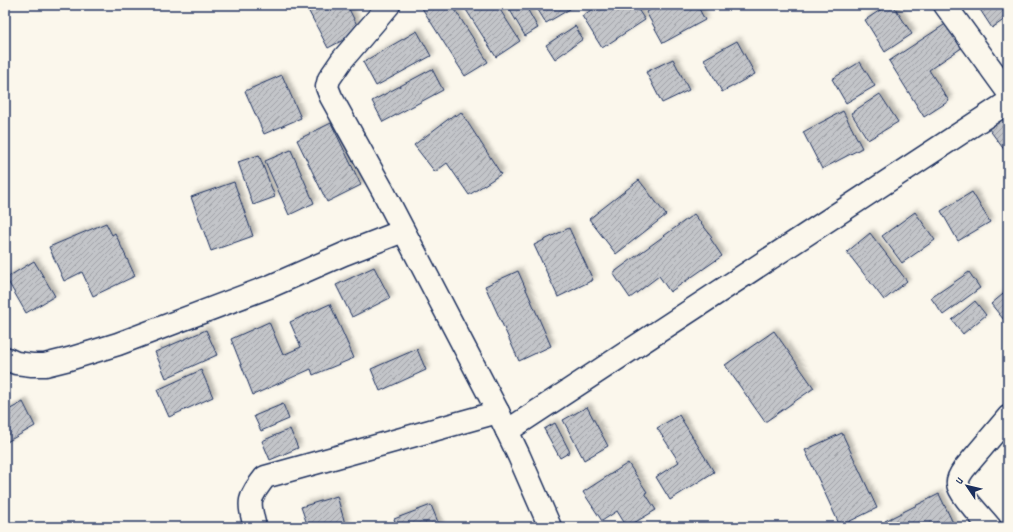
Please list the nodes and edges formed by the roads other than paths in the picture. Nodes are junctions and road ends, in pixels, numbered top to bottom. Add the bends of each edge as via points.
1 (389, 5) edge
2 (945, 5) edge
3 (1008, 92) edge
4 (1008, 102) edge
5 (403, 230) junction
6 (5, 358) edge
7 (1008, 417) edge
8 (502, 422) junction
9 (256, 527) edge
10 (550, 527) edge
11 (990, 527) edge

1 - 5 street via 342,60 329,79 327,87
2 - 3 street
4 - 8 street
5 - 6 street via 272,286 118,344 45,364 16,363
5 - 8 street
7 - 11 street via 964,469 958,483 962,492
8 - 9 street via 265,477 251,498 250,508
8 - 10 street

